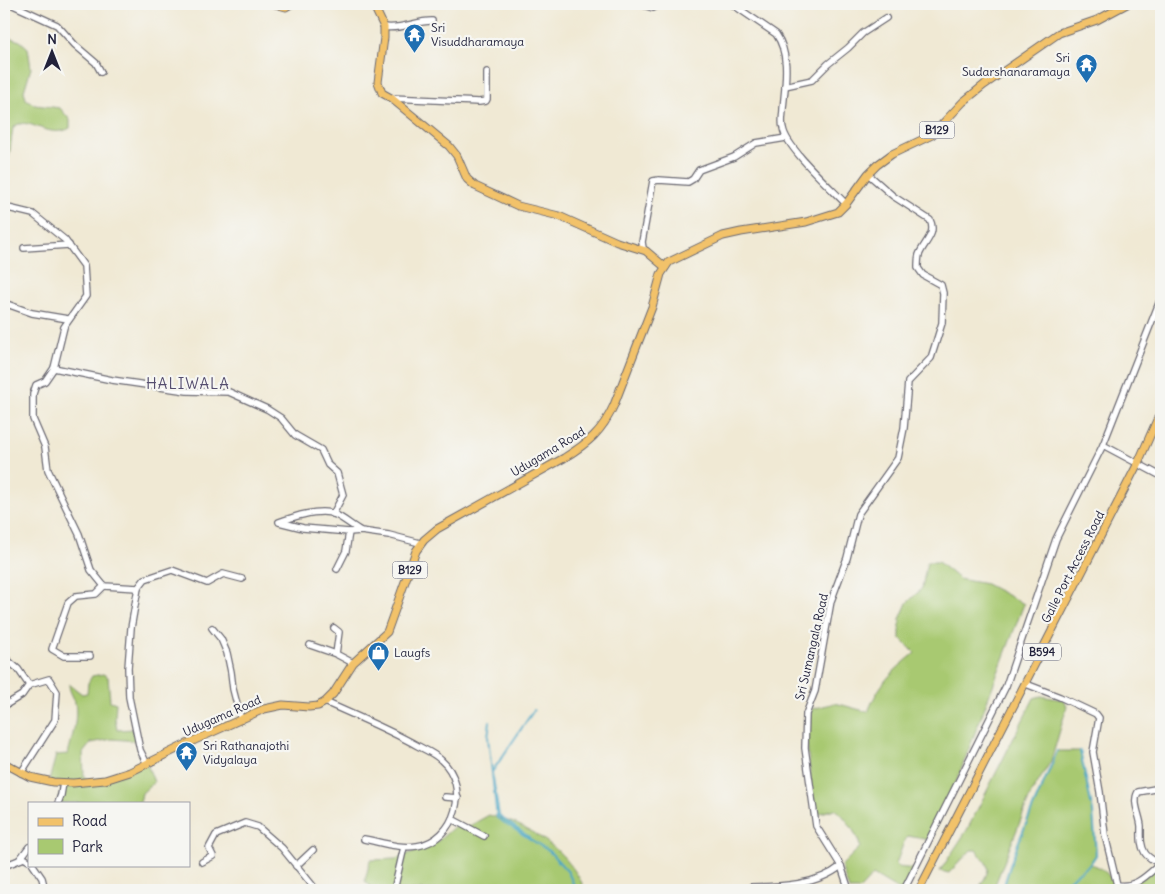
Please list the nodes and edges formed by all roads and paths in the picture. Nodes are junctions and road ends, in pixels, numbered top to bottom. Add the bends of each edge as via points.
1 (11, 4) edge
2 (275, 4) edge
3 (371, 4) edge
4 (640, 4) edge
5 (660, 4) edge
6 (732, 4) edge
7 (1127, 4) edge
8 (289, 5) edge
9 (886, 18) dead end
10 (432, 21) dead end
11 (384, 27) junction
12 (102, 72) dead end
13 (487, 72) dead end
14 (785, 86) junction
15 (391, 98) junction
16 (786, 138) junction
17 (868, 174) junction
18 (846, 204) junction
19 (4, 207) edge
20 (69, 245) junction
21 (24, 248) dead end
22 (646, 251) junction
23 (665, 267) junction
24 (1161, 298) edge
25 (4, 303) edge
26 (68, 319) junction
27 (54, 368) junction
28 (1161, 412) edge
29 (1103, 445) junction
30 (1138, 462) junction
31 (1161, 476) edge
32 (334, 514) junction
33 (361, 531) junction
34 (349, 532) junction
35 (420, 543) junction
36 (337, 569) dead end
37 (242, 579) dead end
38 (104, 586) junction
39 (138, 588) junction
40 (212, 628) dead end
41 (334, 628) dead end
42 (310, 645) dead end
43 (336, 654) junction
44 (90, 656) dead end
45 (4, 657) edge
46 (353, 664) junction
47 (1026, 684) junction
48 (29, 685) junction
49 (325, 702) junction
50 (4, 706) edge
51 (241, 720) junction
52 (4, 763) edge
53 (147, 764) junction
54 (21, 772) junction
55 (63, 783) junction
56 (1159, 786) dead end
57 (446, 797) dead end
58 (458, 798) junction
59 (58, 802) edge
60 (452, 819) junction
61 (484, 836) dead end
62 (364, 839) dead end
63 (404, 846) junction
64 (28, 848) edge
65 (314, 850) dead end
66 (20, 860) junction
67 (28, 860) edge
68 (202, 862) dead end
69 (1160, 864) edge
70 (4, 866) edge
71 (34, 866) edge
72 (296, 866) junction
73 (841, 866) junction
74 (751, 886) dead end
75 (45, 890) edge
76 (314, 890) edge
77 (394, 890) edge
78 (849, 890) edge
79 (904, 890) edge
80 (919, 890) edge

1 - 12 street via 57,25
2 - 8 main road
3 - 11 main road
4 - 5 street via 653,8
6 - 14 street via 780,40 786,72
7 - 17 main road, B129 via 1097,20 1059,33 963,102 932,135 892,154
9 - 14 street via 863,33 812,80
10 - 11 street via 394,29
11 - 15 main road via 378,82 382,92
13 - 15 street via 486,101
14 - 16 street via 782,127
15 - 22 main road via 449,146 474,186 518,206 559,216
16 - 18 street via 798,155
16 - 22 street via 756,143 734,157 699,170 688,182 653,181 642,242
17 - 18 main road, B129
17 - 73 street, Sri Sumangala Road via 893,196 930,220 933,226 919,255 918,268 923,275 941,285 942,323 931,358 908,382 898,458 858,514 847,558 831,601 814,691 806,714 805,748 816,826
18 - 23 main road, B129 via 838,212 813,220 723,236 678,256
19 - 20 street via 33,214
20 - 21 street
20 - 26 street via 84,266 87,292
22 - 23 main road
23 - 35 main road, Udugama Road / B129 via 614,405 594,437 577,450 437,529
24 - 29 street
25 - 26 street via 32,313
26 - 27 street
27 - 32 street via 112,380 229,392 267,409 281,418 295,434 321,450 328,465 337,473 343,495
27 - 38 street via 45,380 36,385 34,419 45,447 48,470 79,534 91,570
28 - 30 main road, Galle Port Access Road / B594
29 - 30 street
29 - 79 street via 1056,538 1006,686
30 - 31 street
30 - 47 main road, Galle Port Access Road / B594
32 - 33 street
32 - 34 street via 324,512 279,522 302,528
33 - 34 street
33 - 35 street
34 - 36 street via 346,551
35 - 46 main road, B129 via 387,632
37 - 39 street via 223,574 207,583 172,570 145,579
38 - 39 street
38 - 44 street via 96,594 76,596 68,603 52,649 64,656
39 - 53 street via 131,628 129,698 140,750
40 - 51 street via 227,654
41 - 43 street via 339,632
42 - 43 street
43 - 46 street
45 - 48 street
46 - 49 main road, B129
47 - 69 street via 1060,697 1099,718 1093,752 1105,835 1117,884 1127,886 1140,881
47 - 80 main road, Galle Port Access Road / B594
48 - 50 street via 22,695
48 - 54 street via 49,679 57,692 55,720
49 - 51 main road, Udugama Road via 309,707 271,707
49 - 58 street via 396,733 440,759 455,781
51 - 53 main road, Udugama Road
52 - 54 main road, Udugama Road
53 - 55 main road, Udugama Road via 105,780
54 - 55 main road, Udugama Road via 30,777
55 - 59 street
56 - 69 street via 1138,792 1136,796 1140,840 1146,854
57 - 58 street
58 - 60 street
60 - 61 street
60 - 63 street via 437,838 418,846
62 - 63 street
63 - 77 street
64 - 66 street
65 - 72 street
66 - 67 street
66 - 70 street
68 - 72 street via 213,856 209,848 216,835 245,823 258,827 282,848
71 - 75 street
72 - 76 street
73 - 74 street via 826,876 779,887
73 - 78 street, Sri Sumangala Road

